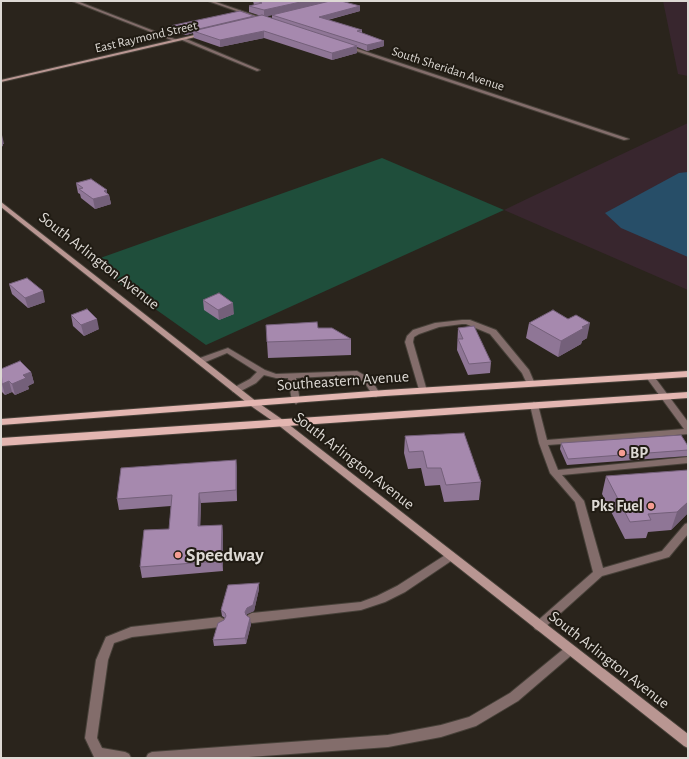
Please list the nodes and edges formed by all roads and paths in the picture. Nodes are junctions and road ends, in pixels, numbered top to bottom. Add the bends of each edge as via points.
1 (74, 1) edge
2 (210, 1) edge
3 (263, 19) junction
4 (270, 20) edge
5 (256, 21) edge
6 (205, 33) edge
7 (183, 39) junction
8 (175, 40) junction
9 (344, 46) edge
10 (258, 70) dead end
11 (1, 81) edge
12 (626, 139) dead end
13 (1, 204) edge
14 (200, 361) junction
15 (262, 372) junction
16 (688, 374) edge
17 (292, 376) junction
18 (650, 377) junction
19 (531, 384) junction
20 (236, 390) junction
21 (423, 391) junction
22 (376, 394) junction
23 (688, 395) edge
24 (666, 396) junction
25 (296, 401) junction
26 (254, 404) junction
27 (534, 405) junction
28 (1, 422) edge
29 (280, 422) junction
30 (688, 428) edge
31 (688, 431) edge
32 (1, 442) edge
33 (543, 443) junction
34 (688, 460) edge
35 (555, 473) junction
36 (688, 527) edge
37 (450, 556) junction
38 (599, 573) junction
39 (252, 618) dead end
40 (220, 622) edge
41 (539, 626) junction
42 (570, 650) junction
43 (688, 742) edge
44 (124, 758) edge
45 (152, 758) edge

1 - 8 street
2 - 3 street
3 - 4 street
3 - 5 main road
6 - 7 main road, East Raymond Street
7 - 8 main road, East Raymond Street
7 - 10 street
8 - 11 main road, East Raymond Street
9 - 12 street, South Sheridan Avenue
13 - 14 main road, South Arlington Avenue
14 - 15 street via 228,350
14 - 20 main road, South Arlington Avenue
15 - 17 street via 276,376
15 - 20 street via 253,381
16 - 18 main road, Southeastern Avenue
17 - 22 street via 354,373 368,381
17 - 25 street
18 - 19 main road, Southeastern Avenue
18 - 24 street
19 - 21 main road, Southeastern Avenue
19 - 21 street via 526,372 493,332 462,322 438,325 411,336 409,342
20 - 26 main road, South Arlington Avenue
21 - 22 main road, Southeastern Avenue
22 - 25 main road, Southeastern Avenue
23 - 24 main road
24 - 27 main road
24 - 30 street
25 - 26 main road, Southeastern Avenue
26 - 28 main road, Southeastern Avenue
26 - 29 main road, South Arlington Avenue
27 - 29 main road
27 - 33 street
29 - 32 main road
29 - 37 main road, South Arlington Avenue
31 - 33 street
33 - 35 street
34 - 35 street
35 - 38 street via 579,501
36 - 38 street via 665,554
37 - 39 street via 401,589 361,606
37 - 41 main road, South Arlington Avenue
38 - 41 street
40 - 44 street via 131,632 110,640 102,660 91,738 98,753
41 - 42 main road, South Arlington Avenue
42 - 43 main road, South Arlington Avenue
42 - 45 street via 514,697 472,722 441,731 388,741

